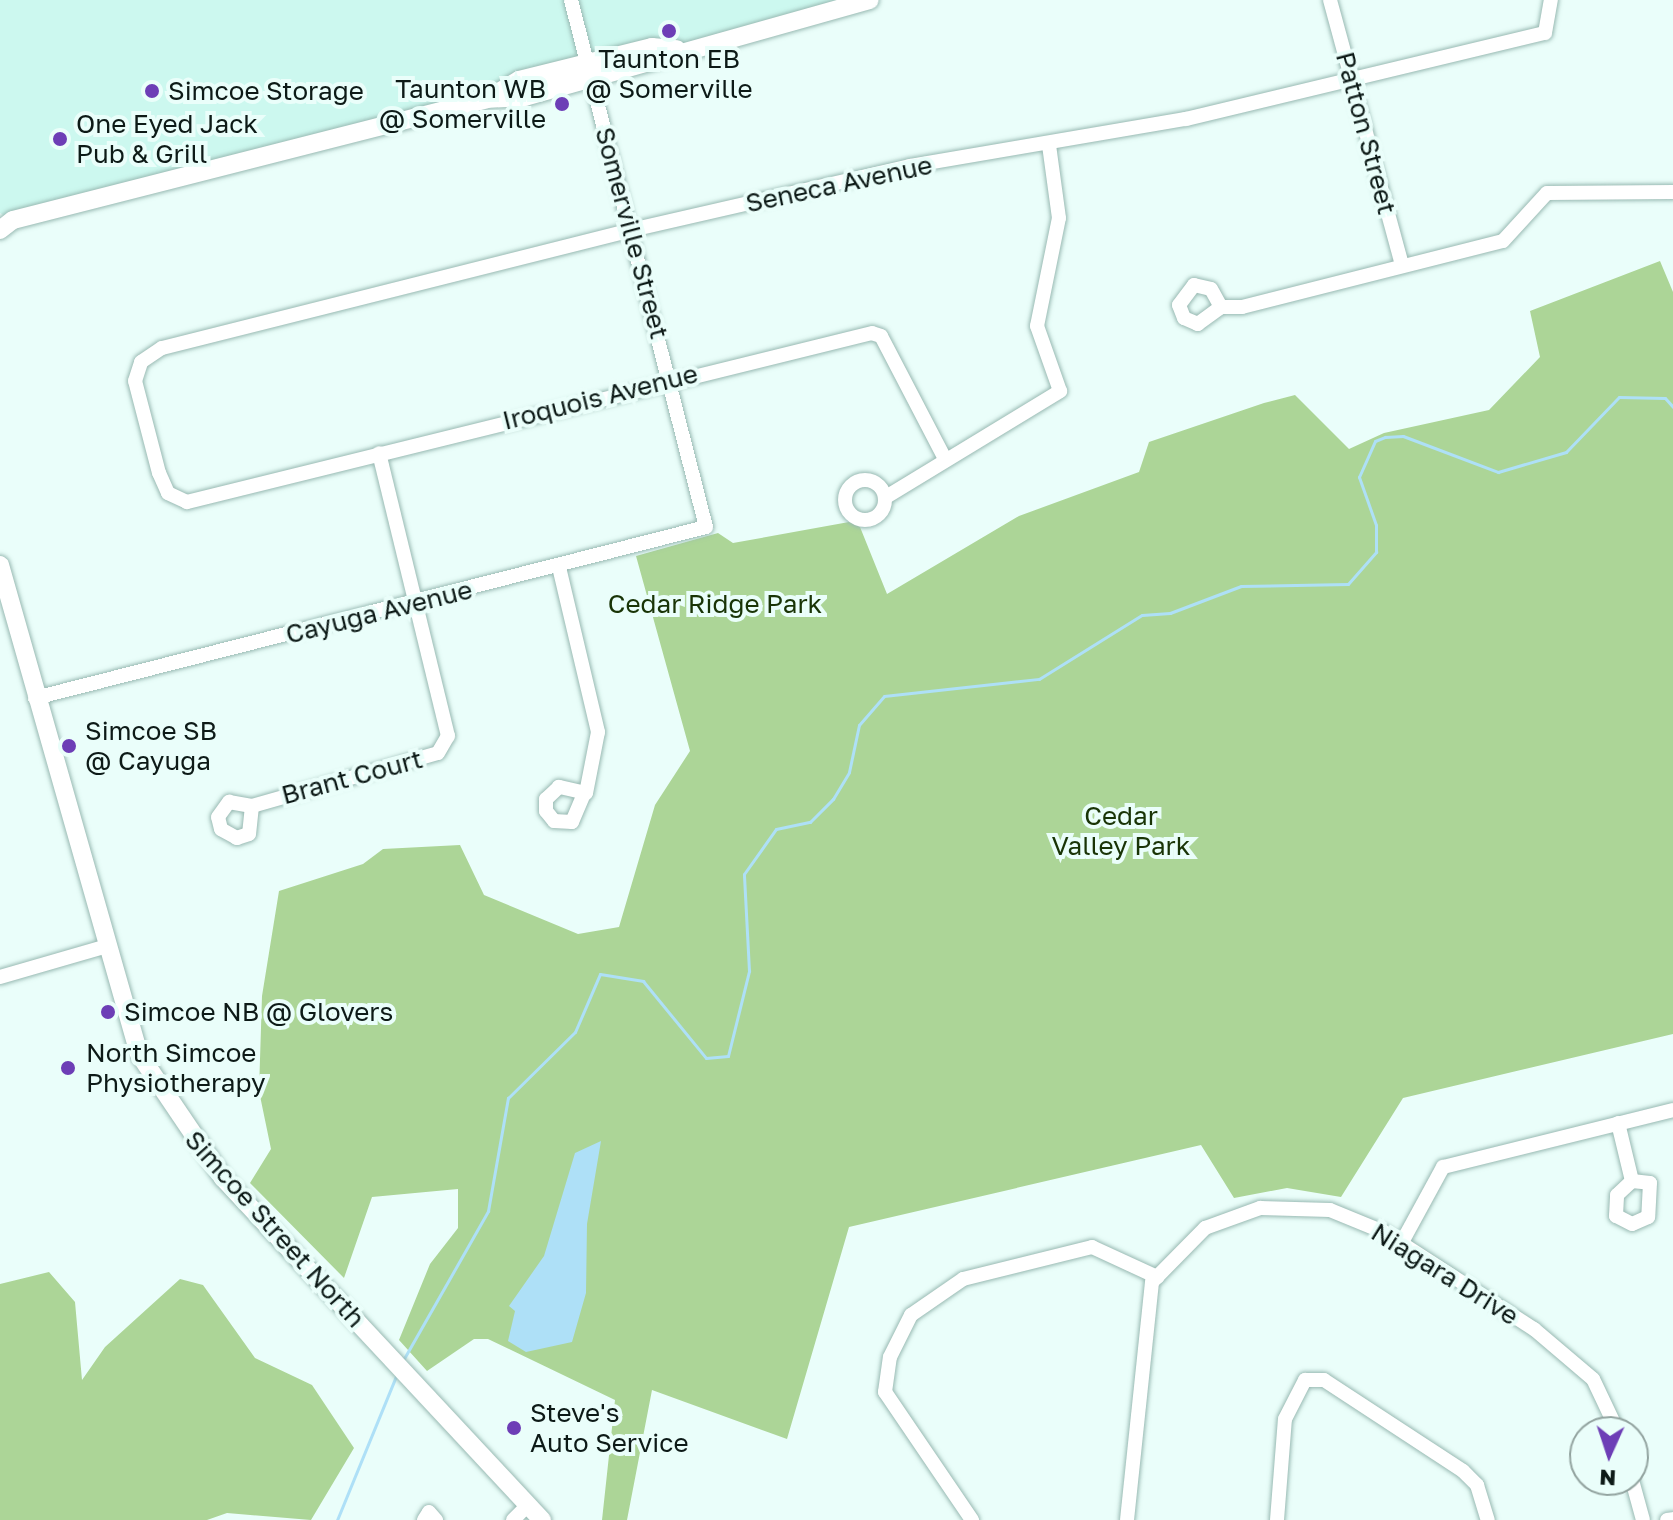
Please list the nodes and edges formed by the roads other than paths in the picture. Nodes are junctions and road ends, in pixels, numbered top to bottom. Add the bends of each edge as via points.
1 (571, 0) edge
2 (870, 0) edge
3 (1330, 0) edge
4 (1551, 0) edge
5 (590, 71) junction
6 (1352, 79) junction
7 (1049, 145) junction
8 (1673, 192) edge
9 (4, 221) edge
10 (631, 230) junction
11 (1402, 265) junction
12 (1221, 307) dead end
13 (671, 379) junction
14 (379, 453) junction
15 (944, 457) junction
16 (886, 497) dead end
17 (187, 502) joint
18 (708, 511) joint
19 (0, 565) edge
20 (559, 567) junction
21 (416, 602) junction
22 (35, 698) junction
23 (583, 796) dead end
24 (252, 806) dead end
25 (104, 947) junction
26 (0, 977) edge
27 (1673, 1110) edge
28 (1618, 1123) junction
29 (1632, 1181) dead end
30 (1401, 1244) junction
31 (1157, 1277) junction
32 (1610, 1416) edge
33 (1636, 1496) edge
34 (528, 1505) junction
35 (1673, 1519) edge
36 (424, 1520) edge
37 (436, 1520) edge
38 (513, 1520) edge
39 (542, 1520) edge
40 (972, 1520) edge
41 (1127, 1520) edge
42 (1277, 1520) edge
43 (1488, 1520) edge
44 (1643, 1520) edge
45 (1667, 1520) edge

1 - 5 street, Somerville Street
2 - 5 main road via 677,49 652,47
3 - 6 street, Patton Street
4 - 6 street, Seneca Avenue via 1545,33
5 - 9 main road
5 - 10 street, Somerville Street
6 - 7 street, Seneca Avenue
6 - 11 street, Patton Street
7 - 10 street, Seneca Avenue via 910,166
7 - 15 street via 1059,218 1037,326 1060,391
8 - 11 street via 1547,193 1503,241
10 - 13 street, Somerville Street
10 - 17 street, Seneca Avenue via 162,348 141,362 135,381 159,473 168,493
11 - 12 street
13 - 14 street, Iroquois Avenue
13 - 15 street, Iroquois Avenue via 872,333 881,336
13 - 18 street, Somerville Street
14 - 17 street, Iroquois Avenue
14 - 21 street
15 - 16 street
18 - 20 street, Cayuga Avenue via 697,534
19 - 22 main road, Simcoe Street North
20 - 21 street, Cayuga Avenue
20 - 23 street via 598,717
21 - 22 street, Cayuga Avenue
21 - 24 street, Brant Court via 448,726 445,745 438,753
22 - 25 main road, Simcoe Street North
25 - 26 street
25 - 34 main road, Simcoe Street North via 139,1054 187,1133
27 - 28 street
28 - 29 street
28 - 30 street via 1443,1167
30 - 31 street, Niagara Drive via 1336,1211 1280,1204 1205,1228
30 - 32 street, Niagara Drive via 1534,1329 1593,1379
31 - 40 street via 1092,1247 963,1279 911,1315 890,1357 885,1392
31 - 41 street, Niagara Drive via 1145,1322
33 - 44 street
34 - 38 street
34 - 39 main road, Simcoe Street North
35 - 45 street
36 - 37 street via 429,1512
42 - 43 street via 1285,1419 1305,1380 1324,1380 1463,1471 1477,1485

